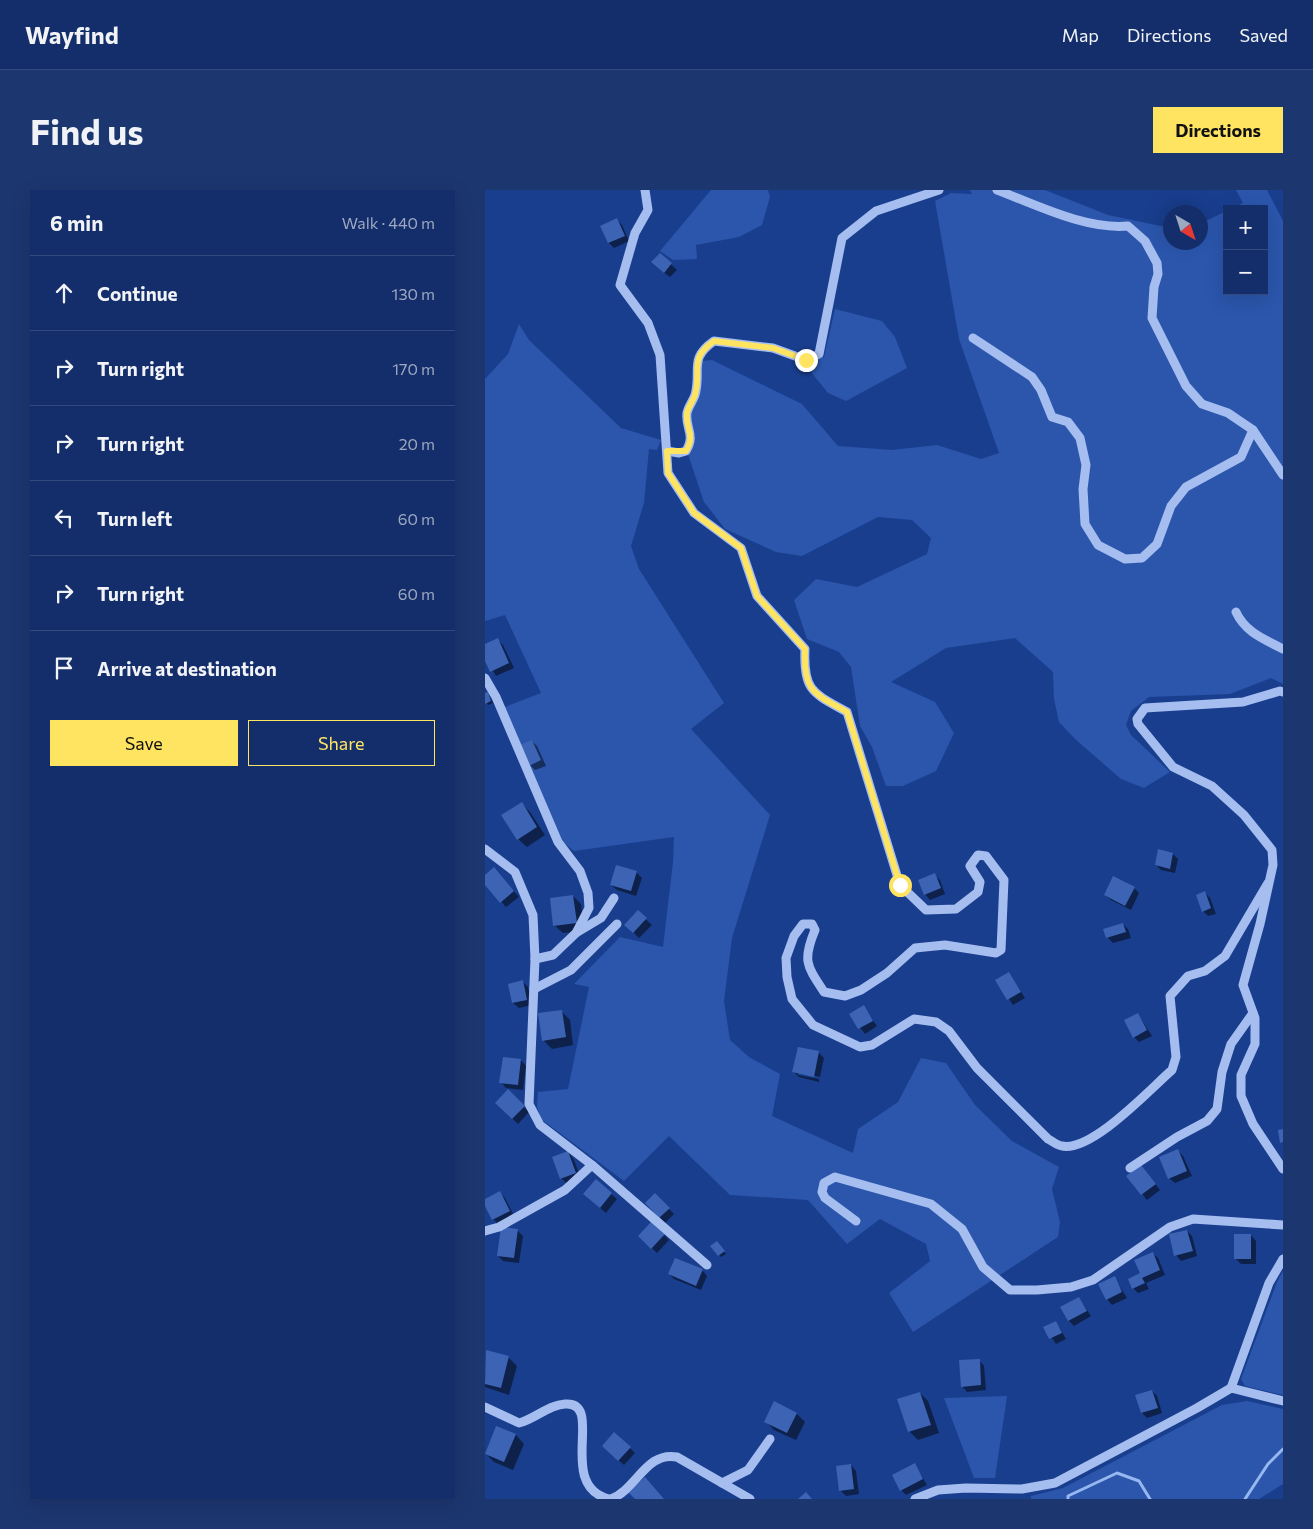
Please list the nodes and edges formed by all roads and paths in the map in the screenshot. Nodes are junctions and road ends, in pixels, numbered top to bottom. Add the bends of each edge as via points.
1 (645, 190) edge
2 (939, 190) edge
3 (997, 190) edge
4 (973, 338) dead end
5 (1253, 430) junction
6 (667, 451) junction
7 (1283, 474) edge
8 (1236, 612) dead end
9 (1283, 649) edge
10 (485, 678) edge
11 (1283, 692) edge
12 (485, 849) edge
13 (1268, 883) junction
14 (614, 898) dead end
15 (617, 924) dead end
16 (576, 933) junction
17 (535, 959) junction
18 (534, 989) junction
19 (1253, 1013) junction
20 (592, 1165) junction
21 (1130, 1168) dead end
22 (1283, 1169) edge
23 (856, 1221) dead end
24 (1283, 1225) edge
25 (485, 1231) edge
26 (1283, 1260) edge
27 (707, 1265) dead end
28 (1231, 1388) junction
29 (1283, 1401) edge
30 (485, 1407) edge
31 (770, 1439) dead end
32 (722, 1483) junction
33 (610, 1499) edge
34 (750, 1499) edge
35 (915, 1499) edge

1 - 6 street via 648,210 635,233 620,285 648,323 660,355
2 - 6 street via 876,211 842,238 819,354 806,360 773,348 714,341 701,350 697,358 695,394 687,414 691,442 686,451
3 - 5 street via 1092,224 1112,228 1129,226 1145,241 1157,262 1152,318 1186,386 1202,404 1228,413
4 - 5 street via 1032,378 1053,417 1068,422 1080,438 1086,465 1083,489 1085,524 1098,545 1125,559 1142,558 1157,544 1171,506 1186,486 1241,457
5 - 7 street
6 - 13 street via 668,473 694,513 741,548 757,596 805,649 804,673 815,694 847,712 900,885 926,910 956,909 978,892 979,882 970,866 978,855 986,856 1004,880 1001,950 997,953 945,945 915,948 887,973 845,996 824,992 807,966 808,946 815,930 812,924 803,924 794,936 786,958 787,976 792,999 813,1025 860,1047 872,1045 914,1019 936,1022 949,1031 977,1068 1048,1139 1062,1147 1082,1144 1099,1135 1172,1070 1176,1057 1170,996 1187,976 1205,972 1225,956
8 - 9 street via 1240,622 1251,632
10 - 16 street via 558,842 583,878 589,908
11 - 13 street via 1243,702 1145,708 1137,719 1173,767 1212,786 1244,814 1272,850 1273,865
12 - 17 street via 515,872 533,915
13 - 19 street via 1243,985
14 - 16 street via 601,918
15 - 18 street via 571,970
16 - 17 street via 553,956
17 - 18 street
18 - 20 street via 529,1104 540,1125
19 - 21 street via 1231,1044 1222,1072 1217,1109 1207,1121
19 - 22 street via 1255,1044 1241,1075 1241,1096 1253,1124
20 - 25 street via 565,1190 499,1227
20 - 27 street
23 - 24 street via 825,1198 822,1192 824,1183 835,1177 931,1204 962,1229 983,1267 1010,1290 1071,1287 1093,1280 1170,1227 1193,1219
26 - 28 street via 1269,1283
28 - 29 street
28 - 35 street via 1055,1483 1022,1489 938,1490
30 - 33 street via 519,1423 531,1420 553,1406 567,1404 579,1410 584,1423 581,1463 588,1484 596,1496
31 - 32 street via 748,1470
32 - 33 street via 677,1457 667,1455 654,1460 620,1496
32 - 34 street

